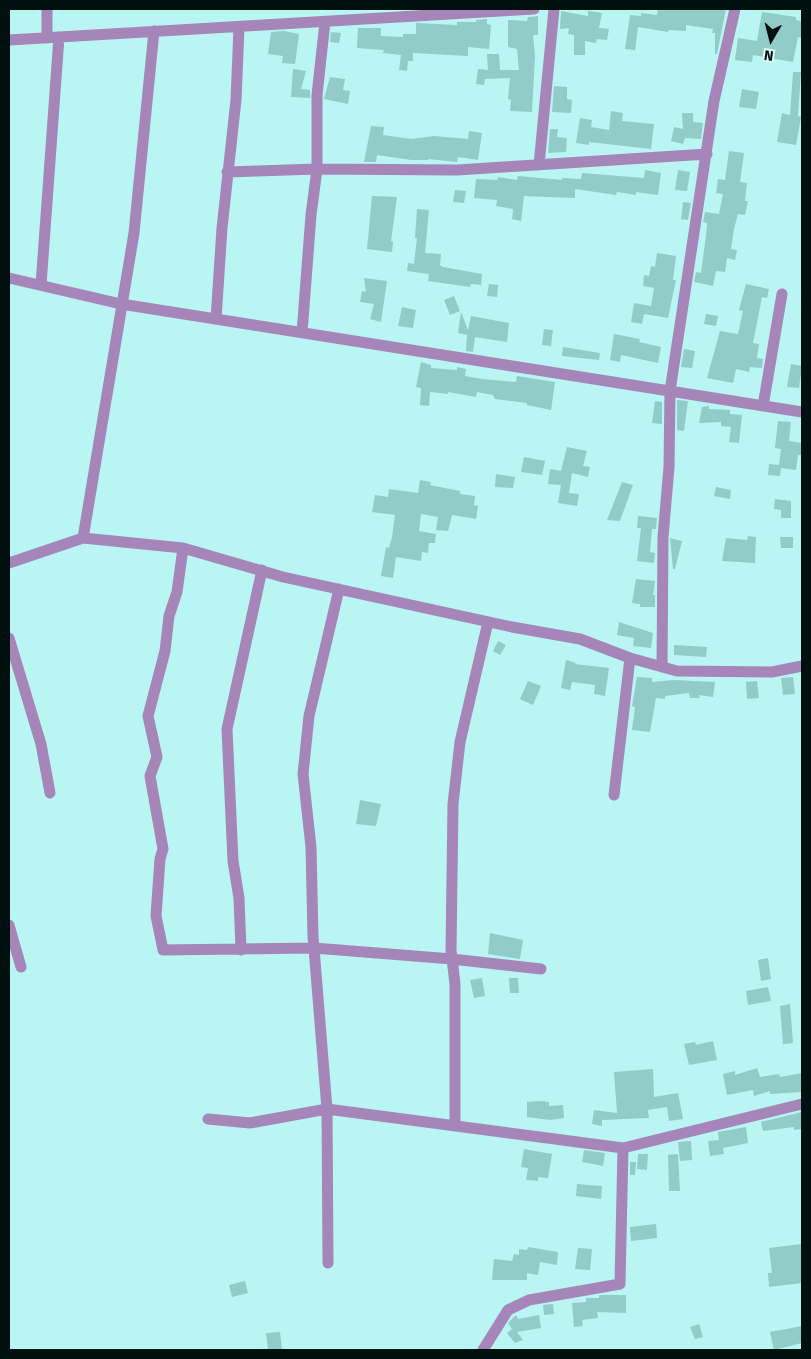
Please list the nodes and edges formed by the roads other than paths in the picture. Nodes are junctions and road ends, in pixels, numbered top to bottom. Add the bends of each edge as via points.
1 (47, 9) edge
2 (534, 9) edge
3 (554, 9) edge
4 (735, 9) edge
5 (354, 14) edge
6 (325, 22) junction
7 (239, 27) junction
8 (154, 32) junction
9 (60, 37) junction
10 (47, 38) junction
11 (9, 40) edge
12 (707, 154) junction
13 (539, 165) junction
14 (317, 169) junction
15 (227, 172) junction
16 (9, 278) edge
17 (41, 285) junction
18 (782, 294) dead end
19 (121, 304) junction
20 (216, 319) junction
21 (302, 332) junction
22 (670, 391) junction
23 (763, 406) junction
24 (802, 412) edge
25 (84, 538) junction
26 (183, 548) junction
27 (9, 563) edge
28 (262, 570) junction
29 (339, 589) junction
30 (488, 622) junction
31 (9, 638) edge
32 (630, 658) junction
33 (802, 666) edge
34 (662, 667) junction
35 (50, 792) dead end
36 (614, 795) dead end
37 (9, 925) edge
38 (314, 948) junction
39 (241, 950) junction
40 (452, 959) junction
41 (21, 967) dead end
42 (542, 969) dead end
43 (802, 1104) edge
44 (327, 1109) junction
45 (208, 1119) dead end
46 (456, 1126) junction
47 (623, 1148) junction
48 (328, 1263) dead end
49 (482, 1350) edge

1 - 10 street
2 - 5 street
3 - 13 street
4 - 12 street via 714,100
5 - 6 street
6 - 7 street
6 - 14 street via 317,95
7 - 8 street
7 - 15 street via 236,100
8 - 9 street
8 - 19 street via 134,233
9 - 10 street
9 - 17 street
10 - 11 street
12 - 13 street
12 - 22 street
13 - 14 street via 457,170
14 - 15 street
14 - 21 street
15 - 20 street
16 - 17 street
17 - 19 street
18 - 23 street
19 - 20 street
19 - 25 street
20 - 21 street
21 - 22 street
22 - 23 street
22 - 34 street via 669,467 663,537
23 - 24 street
25 - 26 street
25 - 27 street
26 - 28 street
26 - 39 street via 165,651 148,716 157,757 150,776 163,849 156,916 163,950
28 - 29 street
28 - 39 street via 228,729
29 - 30 street
29 - 38 street via 309,716 303,774 311,847
30 - 32 street via 580,639
30 - 40 street via 460,742 453,804
31 - 35 street via 41,744
32 - 34 street
32 - 36 street
33 - 34 street via 772,672 677,671
37 - 41 street
38 - 39 street
38 - 40 street
38 - 44 street
40 - 42 street
40 - 46 street
43 - 47 street
44 - 45 street via 250,1123
44 - 46 street
44 - 48 street
46 - 47 street
47 - 49 street via 620,1284 529,1300 508,1310

